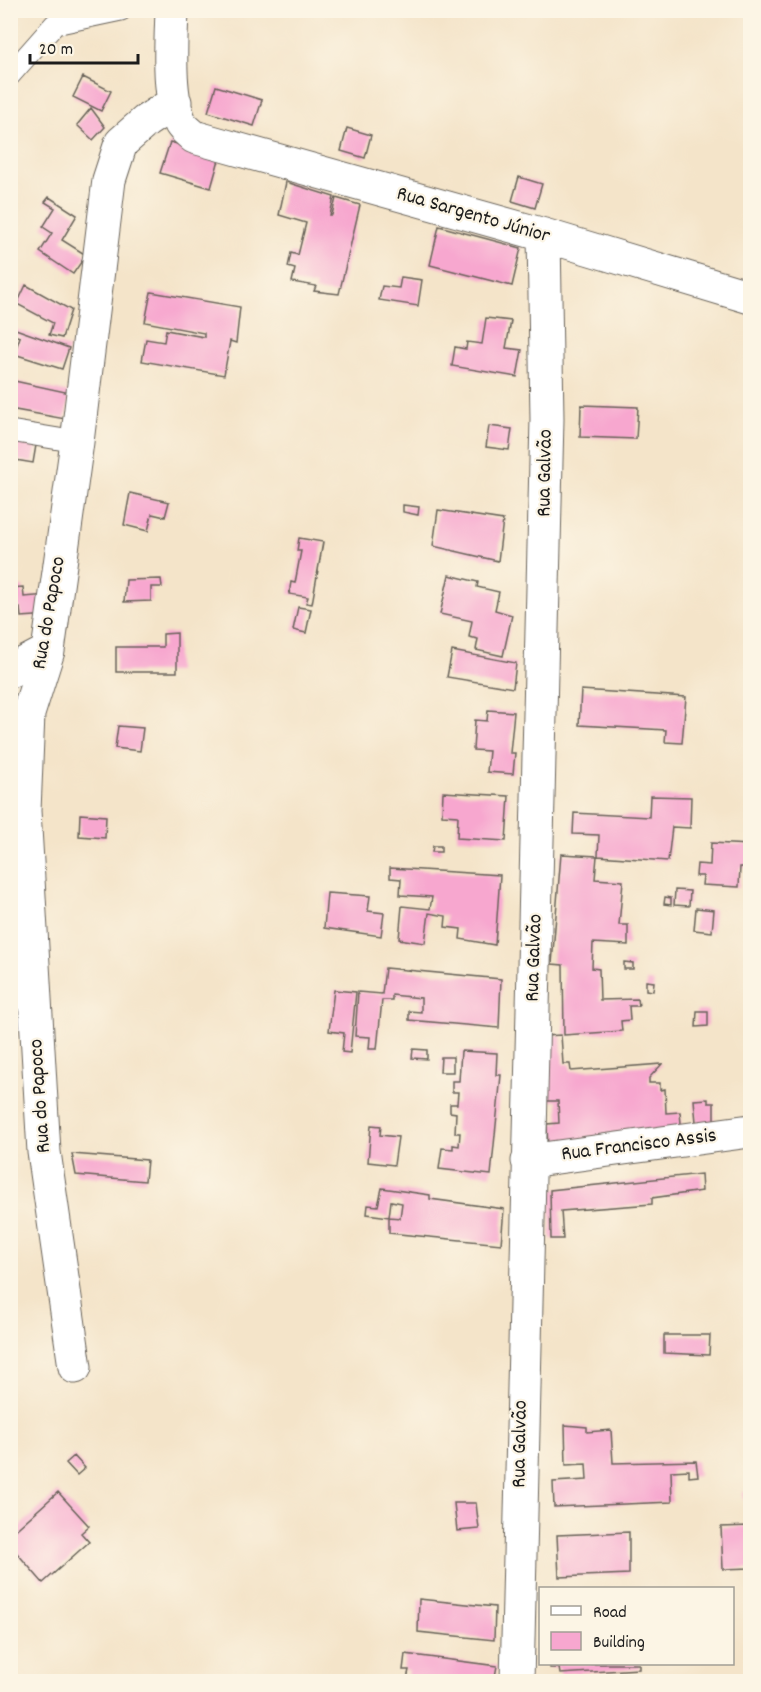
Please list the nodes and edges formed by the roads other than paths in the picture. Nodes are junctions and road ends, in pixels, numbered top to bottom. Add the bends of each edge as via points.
1 (121, 10) edge
2 (172, 10) edge
3 (10, 75) edge
4 (175, 102) junction
5 (544, 235) junction
6 (750, 297) edge
7 (10, 431) edge
8 (77, 442) junction
9 (48, 651) junction
10 (10, 670) edge
11 (750, 1131) edge
12 (528, 1161) junction
13 (75, 1367) dead end
14 (517, 1682) edge

1 - 3 lane via 55,24
2 - 4 street
4 - 5 street, Rua Sargento Júnior via 182,125 194,138
4 - 8 street, Rua do Papoco via 122,143 109,180
5 - 6 street, Rua Sargento Júnior
5 - 12 street, Rua Galvão via 547,419
7 - 8 lane
8 - 9 street, Rua do Papoco
9 - 10 street
9 - 13 street, Rua do Papoco via 28,714 24,811 45,1152
11 - 12 street, Rua Francisco Assis
12 - 14 street, Rua Galvão

